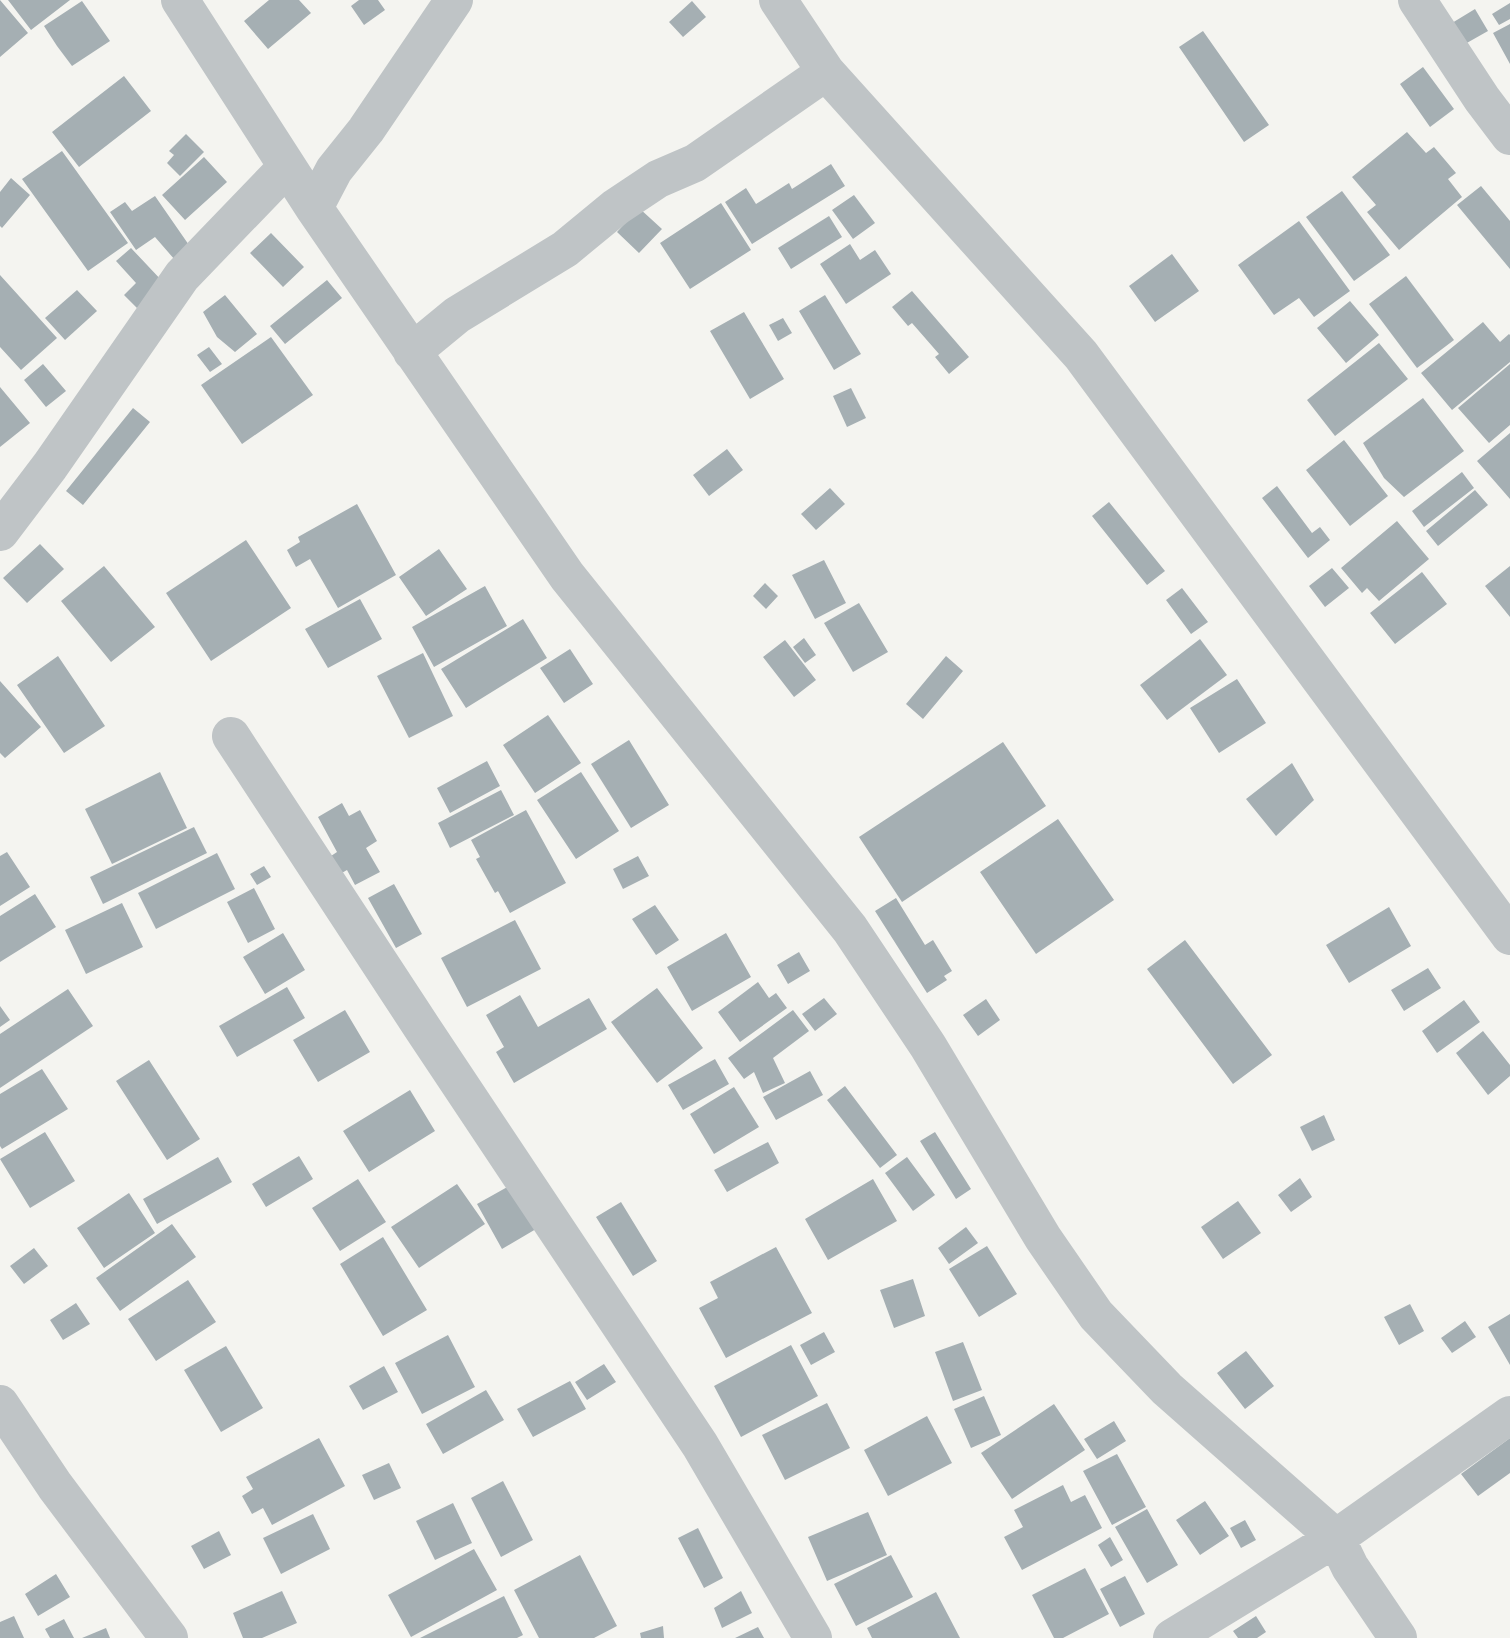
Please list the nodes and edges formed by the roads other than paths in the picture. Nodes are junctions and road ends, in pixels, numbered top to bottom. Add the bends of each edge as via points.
1 (180, 0) edge
2 (454, 0) edge
3 (778, 0) edge
4 (1417, 0) edge
5 (826, 72) junction
6 (1510, 136) edge
7 (287, 167) junction
8 (314, 208) junction
9 (412, 352) junction
10 (0, 532) edge
11 (231, 736) dead end
12 (1510, 936) edge
13 (0, 1404) edge
14 (1510, 1415) edge
15 (1336, 1538) junction
16 (169, 1638) edge
17 (813, 1638) edge
18 (1172, 1638) edge
19 (1398, 1638) edge

1 - 7 street
2 - 8 street via 366,131 334,170
3 - 5 street
4 - 6 street
5 - 9 street via 695,163 647,186 565,249 457,315
5 - 12 street via 1081,355
7 - 8 street
7 - 10 street via 182,276
8 - 9 street
9 - 15 street via 567,576 850,929 1096,1315 1167,1389
11 - 17 street via 699,1445
13 - 16 street
14 - 15 street
15 - 18 street
15 - 19 street

